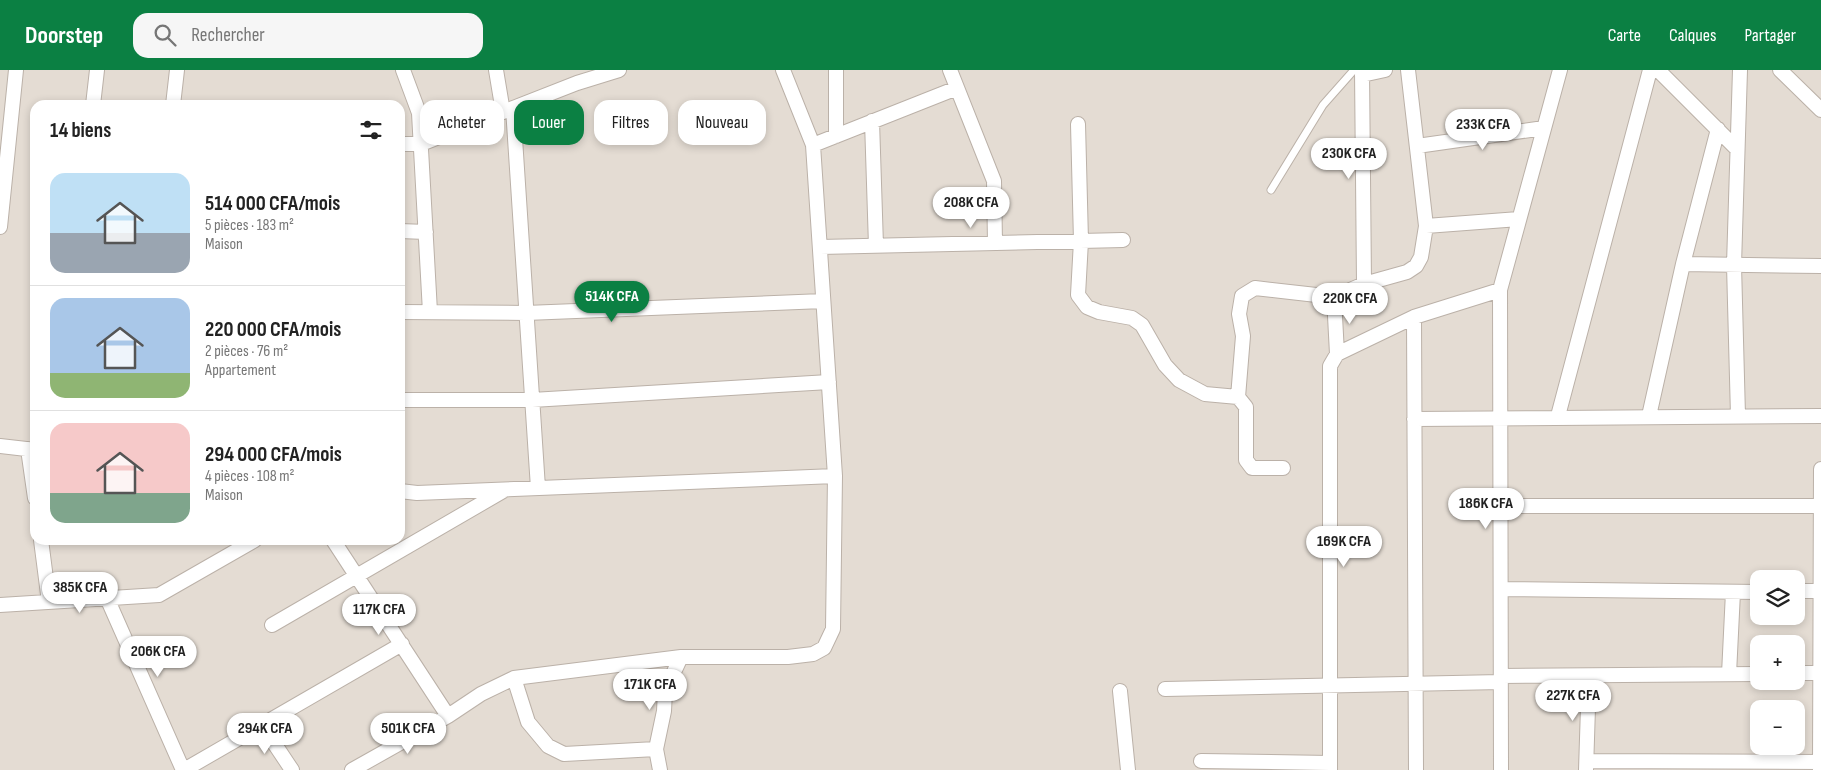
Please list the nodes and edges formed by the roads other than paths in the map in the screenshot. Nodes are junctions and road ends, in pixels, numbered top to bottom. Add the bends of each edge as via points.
1 (16, 70) edge
2 (97, 70) edge
3 (176, 70) edge
4 (403, 70) edge
5 (496, 70) edge
6 (783, 70) edge
7 (836, 70) edge
8 (950, 70) edge
9 (1385, 70) edge
10 (1408, 70) edge
11 (1560, 70) edge
12 (1650, 70) edge
13 (1658, 70) edge
14 (1740, 70) edge
15 (1780, 70) edge
16 (615, 71) edge
17 (1360, 72) edge
18 (957, 88) junction
19 (94, 100) edge
20 (173, 100) edge
21 (508, 110) junction
22 (1821, 110) edge
23 (504, 112) edge
24 (872, 121) junction
25 (420, 123) edge
26 (1078, 124) dead end
27 (1544, 128) junction
28 (1718, 129) junction
29 (836, 136) junction
30 (405, 144) edge
31 (420, 144) edge
32 (422, 145) edge
33 (813, 145) junction
34 (1417, 146) junction
35 (1738, 149) junction
36 (1271, 190) dead end
37 (1520, 218) junction
38 (1426, 226) junction
39 (0, 227) edge
40 (405, 231) edge
41 (426, 232) junction
42 (1123, 240) dead end
43 (1081, 241) junction
44 (995, 243) junction
45 (876, 246) junction
46 (820, 247) junction
47 (1682, 264) junction
48 (1734, 266) junction
49 (1821, 266) edge
50 (1364, 284) junction
51 (1500, 290) junction
52 (1334, 297) junction
53 (824, 300) junction
54 (405, 312) edge
55 (430, 312) junction
56 (526, 312) junction
57 (1414, 316) junction
58 (1337, 354) junction
59 (829, 382) junction
60 (1238, 397) junction
61 (405, 400) edge
62 (532, 400) junction
63 (1558, 416) junction
64 (1649, 416) junction
65 (1738, 416) junction
66 (1821, 416) edge
67 (1500, 417) junction
68 (1414, 419) junction
69 (0, 446) edge
70 (30, 450) edge
71 (1284, 468) dead end
72 (1821, 469) edge
73 (835, 476) junction
74 (538, 488) junction
75 (505, 489) junction
76 (405, 492) edge
77 (1500, 506) junction
78 (1821, 506) edge
79 (42, 545) edge
80 (246, 545) edge
81 (337, 545) edge
82 (357, 576) junction
83 (1501, 590) junction
84 (1805, 591) edge
85 (1820, 591) junction
86 (1733, 592) junction
87 (1750, 592) edge
88 (107, 598) junction
89 (49, 602) junction
90 (0, 605) edge
91 (272, 625) dead end
92 (402, 644) junction
93 (681, 657) junction
94 (1805, 673) edge
95 (1819, 673) junction
96 (1730, 674) junction
97 (1750, 674) edge
98 (1589, 676) junction
99 (514, 678) junction
100 (1501, 679) junction
101 (1416, 683) junction
102 (1329, 685) junction
103 (1165, 689) dead end
104 (1120, 692) dead end
105 (448, 716) junction
106 (262, 725) junction
107 (656, 749) junction
108 (1201, 761) dead end
109 (1330, 766) edge
110 (1586, 766) edge
111 (1672, 766) edge
112 (1735, 766) edge
113 (1820, 766) edge
114 (184, 770) edge
115 (292, 770) edge
116 (352, 770) edge
117 (660, 770) edge
118 (1128, 770) edge
119 (1416, 770) edge
120 (1501, 770) edge

1 - 39 street
2 - 19 street
3 - 20 street
4 - 25 street
5 - 21 street
6 - 33 street
7 - 29 street
8 - 18 street
9 - 17 street
10 - 34 street
11 - 27 street
12 - 63 street
13 - 28 street
14 - 35 street
15 - 22 street
16 - 21 street
17 - 36 lane via 1323,105
17 - 50 street
18 - 24 street
18 - 44 street via 994,181
21 - 23 street
21 - 56 street
24 - 29 street
24 - 45 street
26 - 43 street
27 - 34 street
27 - 37 street
28 - 35 street
28 - 47 street
29 - 33 street
30 - 31 street
32 - 41 street
33 - 46 street
34 - 38 street
35 - 48 street
37 - 38 street
37 - 51 street
38 - 50 street via 1421,257 1416,266 1407,272
40 - 41 street
41 - 55 street
42 - 43 street
43 - 44 street
43 - 60 street via 1078,296 1087,307 1132,318 1142,325 1165,365 1180,380 1205,394
44 - 45 street
45 - 46 street
46 - 53 street
47 - 48 street
47 - 64 street
48 - 49 street
48 - 65 street
50 - 52 street
51 - 57 street
51 - 67 street
52 - 58 street
52 - 60 street via 1255,288 1242,296
53 - 56 street
53 - 59 street
54 - 55 street
55 - 56 street
56 - 62 street
57 - 58 street
57 - 68 street
58 - 102 street via 1330,366
59 - 62 street
59 - 73 street
60 - 71 street via 1246,407 1246,460 1249,466
61 - 62 street
62 - 74 street
63 - 64 street
63 - 67 street
64 - 65 street
65 - 66 street
67 - 68 street
67 - 77 street
68 - 101 street
69 - 70 street
72 - 78 street
73 - 74 street
73 - 93 street via 833,628 824,648 813,654 788,657
74 - 75 street
75 - 76 street
75 - 82 street
77 - 78 street
77 - 83 street
78 - 85 street
79 - 89 street
80 - 88 street via 159,595
81 - 82 street
82 - 91 street
82 - 92 street
83 - 86 street
83 - 100 street
84 - 85 street
85 - 95 street
86 - 87 street
86 - 96 street
88 - 89 street
88 - 114 street
89 - 90 street
92 - 105 street
92 - 106 street
93 - 99 street
93 - 107 street via 665,691
94 - 95 street
95 - 113 street
96 - 97 street
96 - 98 street
98 - 100 street
98 - 110 street
99 - 105 street via 480,694
99 - 107 street via 528,722 548,746 564,754
100 - 101 street
100 - 120 street
101 - 102 street
101 - 119 street
102 - 103 street
102 - 109 street
104 - 118 street
105 - 116 street
106 - 114 street
106 - 115 street
107 - 117 street
108 - 109 street
110 - 111 street
111 - 112 street
112 - 113 street

